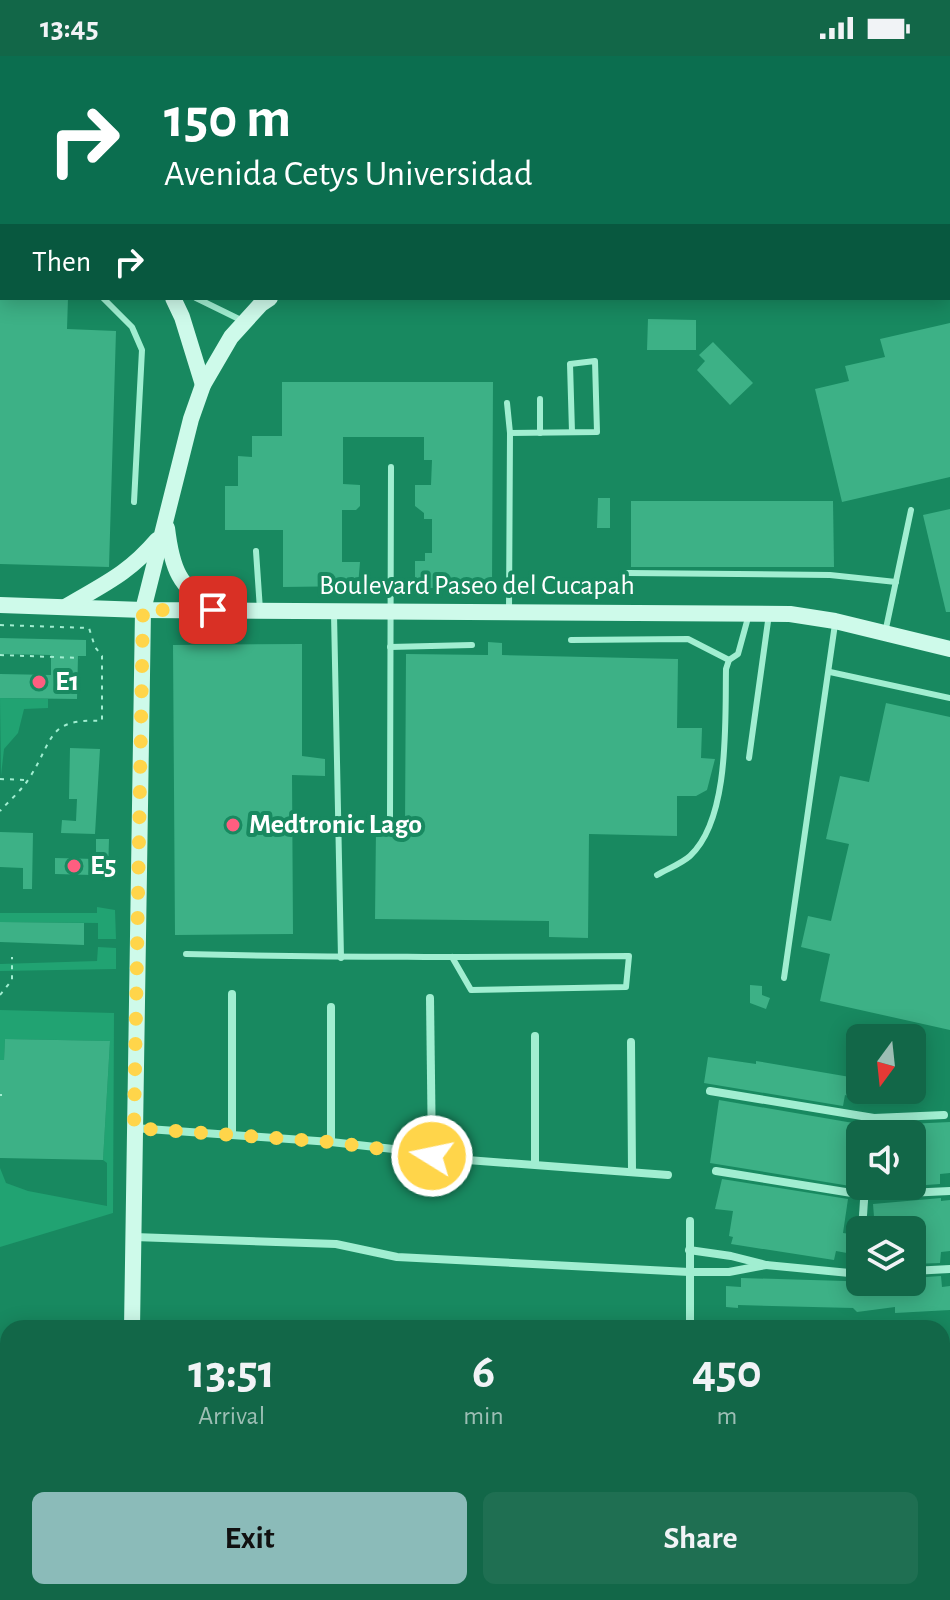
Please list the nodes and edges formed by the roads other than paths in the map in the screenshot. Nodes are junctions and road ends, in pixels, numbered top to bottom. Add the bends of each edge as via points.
1 (105, 300) edge
2 (174, 300) edge
3 (200, 300) edge
4 (260, 300) edge
5 (245, 322) junction
6 (203, 385) junction
7 (540, 399) dead end
8 (507, 403) dead end
9 (572, 432) junction
10 (510, 433) junction
11 (540, 433) junction
12 (391, 467) dead end
13 (134, 502) dead end
14 (911, 510) dead end
15 (165, 519) junction
16 (161, 536) junction
17 (256, 551) dead end
18 (628, 573) dead end
19 (896, 582) junction
20 (0, 605) edge
21 (66, 606) junction
22 (143, 610) junction
23 (213, 610) junction
24 (260, 610) junction
25 (334, 611) junction
26 (390, 611) junction
27 (509, 612) junction
28 (749, 614) junction
29 (769, 614) junction
30 (835, 621) junction
31 (885, 633) junction
32 (571, 640) dead end
33 (472, 645) dead end
34 (390, 647) junction
35 (950, 649) edge
36 (729, 660) junction
37 (830, 672) junction
38 (950, 698) edge
39 (749, 758) dead end
40 (390, 816) dead end
41 (657, 875) dead end
42 (186, 954) dead end
43 (452, 957) junction
44 (341, 958) junction
45 (784, 978) dead end
46 (232, 994) dead end
47 (430, 998) dead end
48 (331, 1007) dead end
49 (535, 1036) dead end
50 (631, 1042) dead end
51 (710, 1091) dead end
52 (944, 1115) dead end
53 (874, 1118) joint
54 (134, 1128) junction
55 (232, 1135) junction
56 (331, 1142) junction
57 (432, 1156) junction
58 (535, 1164) junction
59 (632, 1171) junction
60 (716, 1171) dead end
61 (668, 1175) dead end
62 (846, 1189) edge
63 (926, 1191) edge
64 (950, 1191) edge
65 (690, 1221) dead end
66 (133, 1237) junction
67 (689, 1250) junction
68 (766, 1265) junction
69 (950, 1269) edge
70 (926, 1270) edge
71 (689, 1272) junction
72 (846, 1273) edge
73 (132, 1320) edge
74 (690, 1320) edge

1 - 13 lane via 132,327 142,350
2 - 6 main road
3 - 5 lane
4 - 5 main road
5 - 6 main road
6 - 15 main road
7 - 11 lane
8 - 10 lane
9 - 9 lane via 570,364 595,361 597,432
9 - 11 lane
10 - 11 lane
10 - 27 lane
12 - 26 lane
14 - 19 lane
15 - 16 main road
15 - 23 main road via 175,571
16 - 21 main road via 116,579
16 - 22 main road
17 - 24 lane
18 - 19 lane via 830,575
19 - 31 lane
20 - 21 main road, Boulevard Paseo del Cucapah
21 - 22 main road, Boulevard Paseo del Cucapah
22 - 23 main road, Boulevard Paseo del Cucapah
22 - 54 main road
23 - 24 main road, Boulevard Paseo del Cucapah
24 - 25 main road, Boulevard Paseo del Cucapah
25 - 26 main road, Boulevard Paseo del Cucapah
25 - 44 lane
26 - 27 main road, Boulevard Paseo del Cucapah
26 - 34 lane
27 - 28 main road, Boulevard Paseo del Cucapah
28 - 29 main road, Boulevard Paseo del Cucapah
28 - 36 lane via 738,654
29 - 30 main road, Boulevard Paseo del Cucapah
29 - 39 lane
30 - 31 main road, Boulevard Paseo del Cucapah
30 - 37 lane
31 - 35 main road, Boulevard Paseo del Cucapah
32 - 36 lane via 688,639
33 - 34 lane
34 - 40 lane
36 - 41 lane via 724,767 709,832 689,856
37 - 38 lane
37 - 45 lane
42 - 44 lane
43 - 43 lane via 471,990 626,987 629,956
43 - 44 lane
46 - 55 street
47 - 57 street
48 - 56 street
49 - 58 street
50 - 59 street
51 - 53 street
52 - 53 street
54 - 55 street
54 - 66 main road
55 - 56 street
56 - 57 street
57 - 58 street
58 - 59 street
59 - 61 street
60 - 62 street
63 - 64 street
65 - 67 street
66 - 71 street via 336,1244 397,1257
66 - 73 main road
67 - 68 street
67 - 71 street
68 - 71 street
68 - 72 street
69 - 70 street
71 - 74 street

